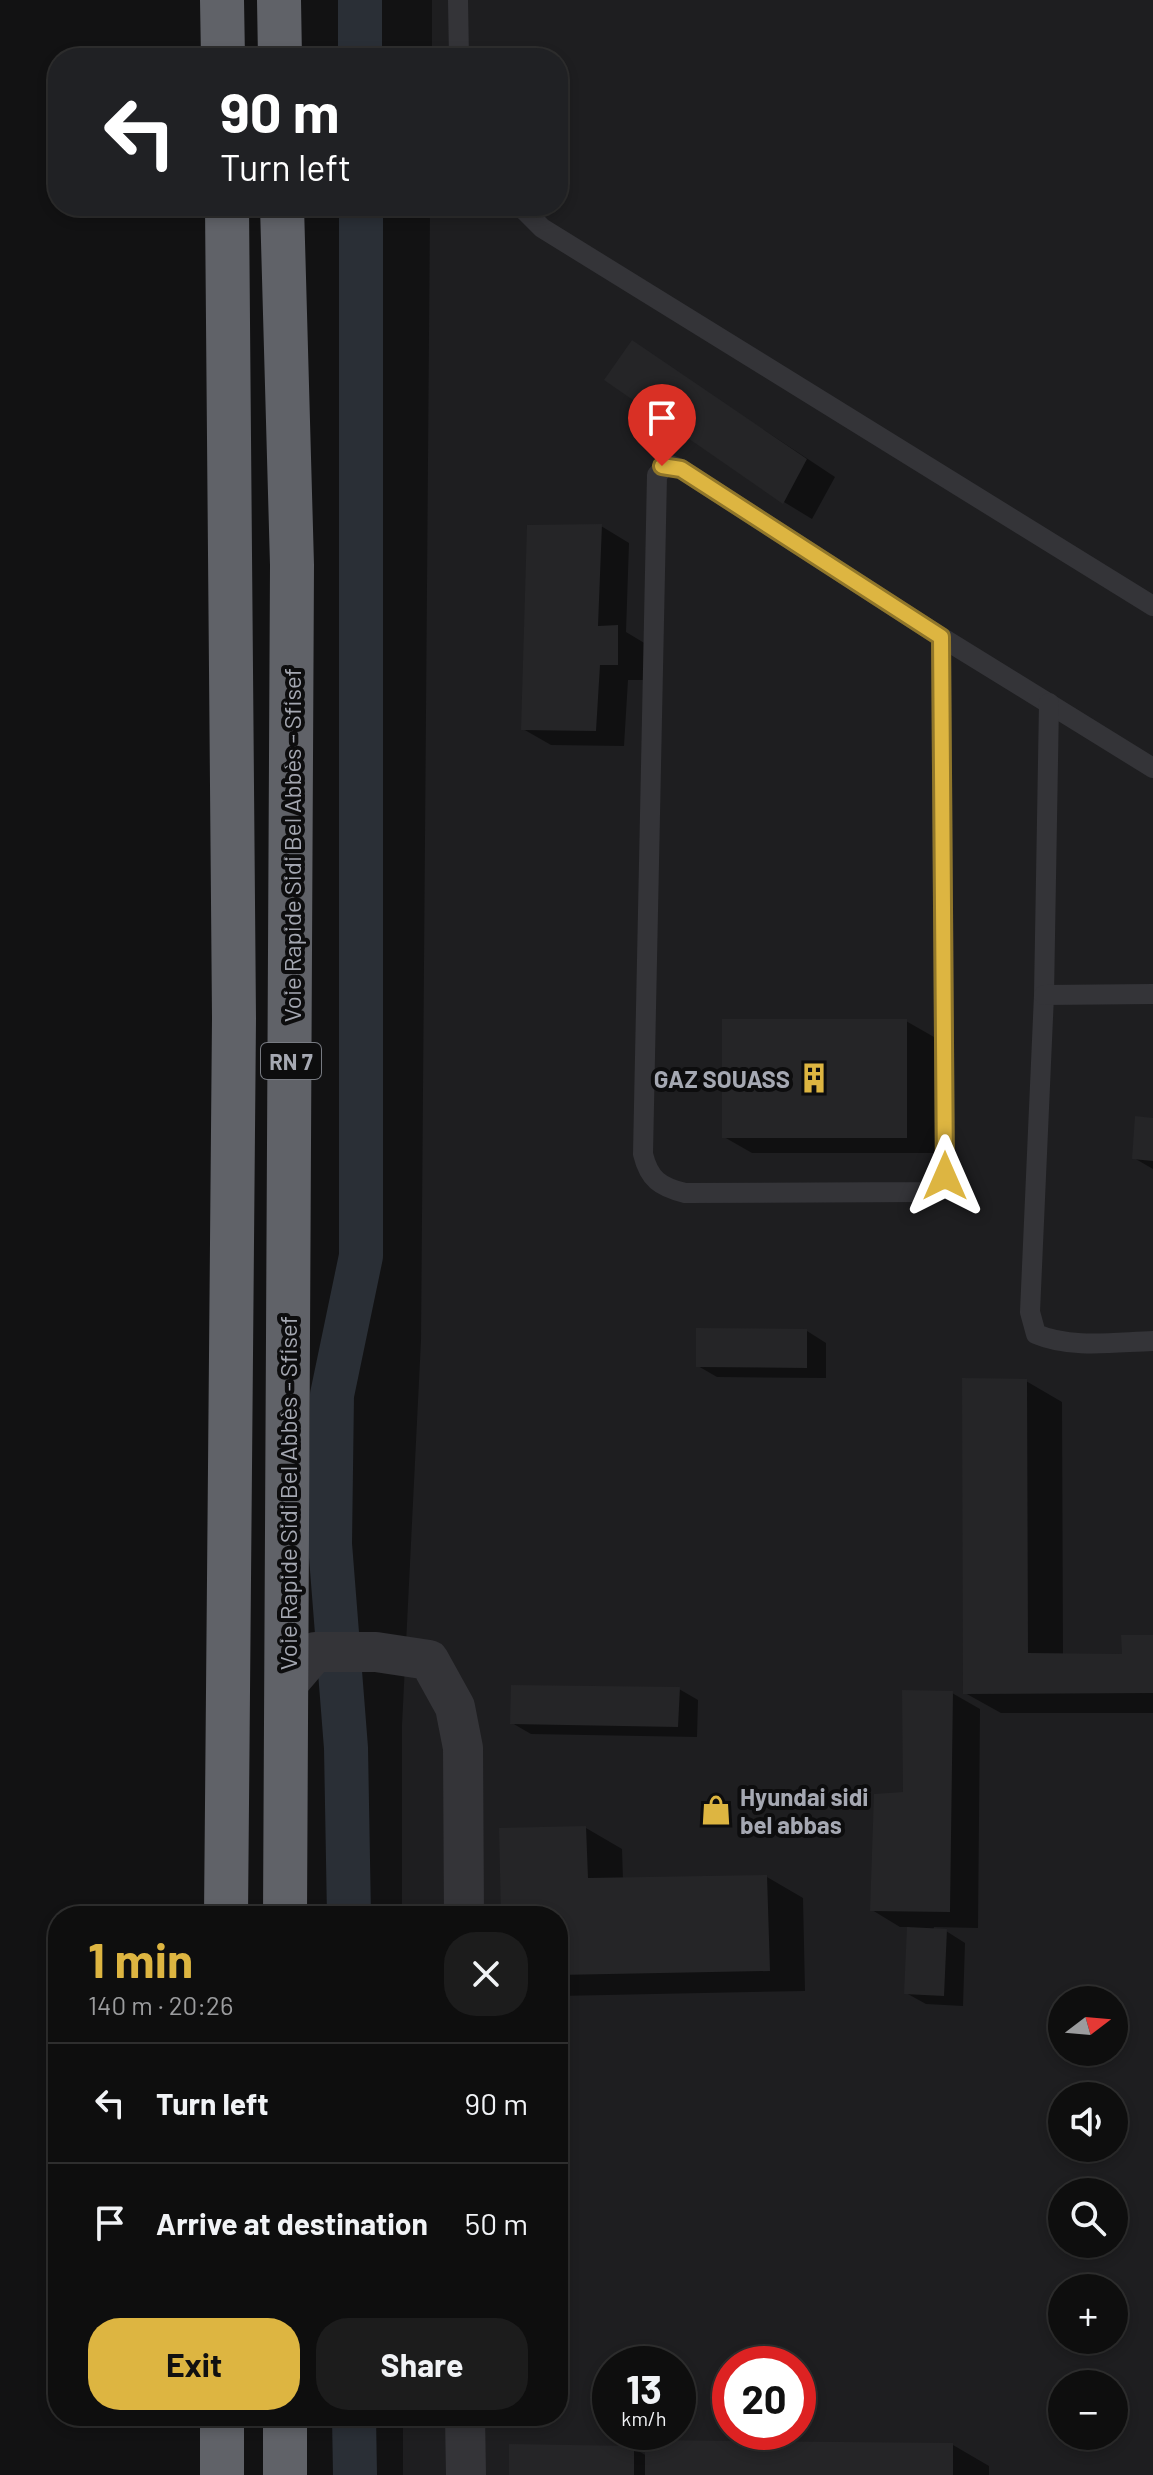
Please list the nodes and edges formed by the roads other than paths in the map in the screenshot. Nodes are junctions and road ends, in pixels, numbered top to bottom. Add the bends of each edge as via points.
1 (222, 0) edge
2 (279, 0) edge
3 (458, 0) edge
4 (223, 48) edge
5 (280, 48) edge
6 (459, 48) edge
7 (227, 216) edge
8 (282, 216) edge
9 (530, 216) edge
10 (1153, 606) edge
11 (941, 637) junction
12 (1049, 703) junction
13 (1153, 768) edge
14 (1153, 994) edge
15 (1044, 995) junction
16 (1153, 1341) edge
17 (285, 1687) junction
18 (226, 1906) edge
19 (285, 1906) edge
20 (464, 1906) edge
21 (222, 2426) edge
22 (285, 2426) edge
23 (465, 2426) edge
24 (222, 2475) edge
25 (285, 2475) edge
26 (466, 2475) edge

1 - 4 highway
2 - 5 highway
3 - 6 lane
7 - 18 highway, RN 7 via 234,1018
8 - 17 highway, Voie Rapide Sidi Bel Abbès - Sfisef / RN 7 via 292,565
9 - 10 lane
11 - 11 lane via 941,1185 926,1192 685,1193 658,1184 643,1154 658,471 667,464 681,469
11 - 12 lane
12 - 13 lane
12 - 15 lane
14 - 15 lane
15 - 16 lane via 1030,1312 1036,1334 1069,1343
17 - 19 highway, Voie Rapide Sidi Bel Abbès - Sfisef / RN 7
17 - 20 street via 315,1652 376,1652 429,1660 455,1707 463,1748
21 - 24 highway
22 - 25 highway
23 - 26 street

